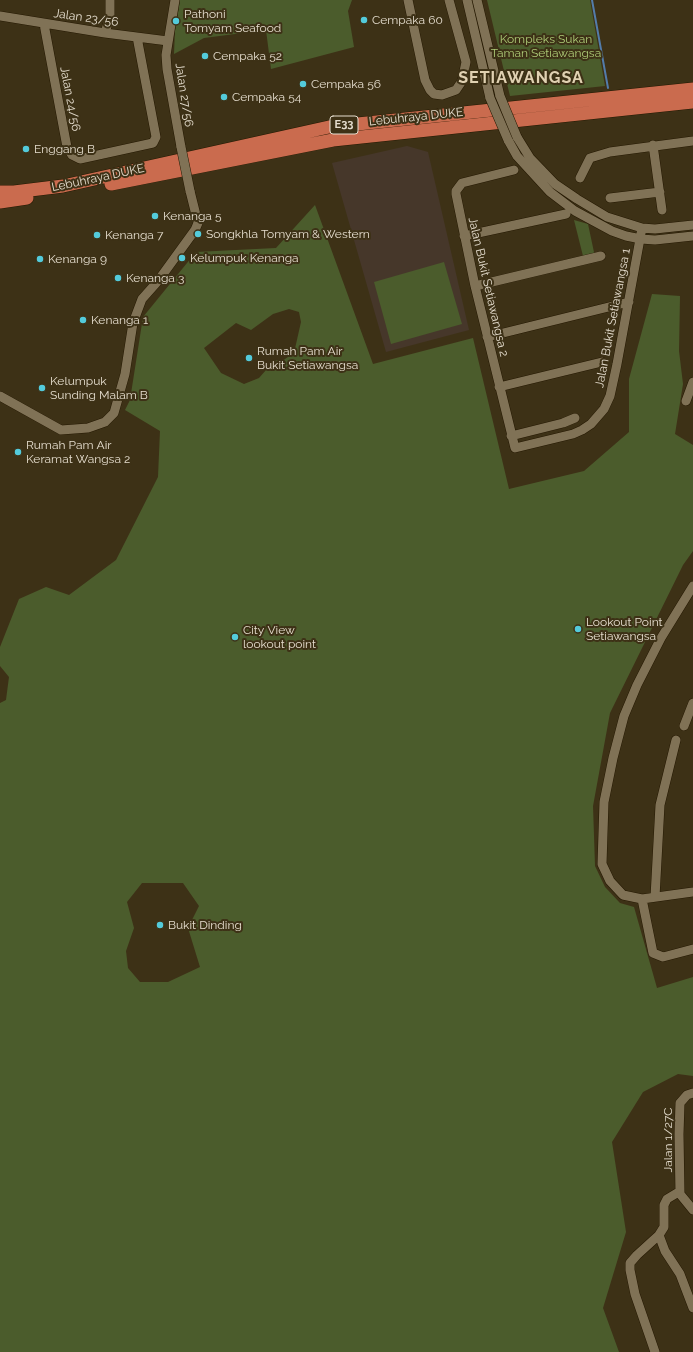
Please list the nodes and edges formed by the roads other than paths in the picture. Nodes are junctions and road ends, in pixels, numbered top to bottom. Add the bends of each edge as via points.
1 (110, 0) edge
2 (175, 0) edge
3 (408, 0) edge
4 (449, 0) edge
5 (467, 0) edge
6 (475, 6) edge
7 (454, 14) junction
8 (0, 16) edge
9 (44, 24) junction
10 (105, 33) junction
11 (137, 37) junction
12 (168, 41) junction
13 (693, 89) edge
14 (693, 102) edge
15 (513, 138) junction
16 (693, 141) edge
17 (654, 145) junction
18 (514, 170) dead end
19 (580, 178) dead end
20 (0, 185) edge
21 (63, 186) junction
22 (0, 192) edge
23 (660, 192) junction
24 (610, 198) dead end
25 (0, 202) edge
26 (662, 210) dead end
27 (566, 214) dead end
28 (693, 225) edge
29 (642, 228) junction
30 (464, 236) junction
31 (693, 236) edge
32 (641, 239) junction
33 (601, 256) dead end
34 (475, 286) junction
35 (629, 302) junction
36 (487, 338) junction
37 (602, 362) dead end
38 (693, 382) edge
39 (499, 387) junction
40 (0, 396) edge
41 (686, 401) dead end
42 (575, 418) dead end
43 (511, 436) junction
44 (516, 448) joint
45 (693, 586) edge
46 (693, 703) edge
47 (684, 726) dead end
48 (676, 740) dead end
49 (693, 892) edge
50 (656, 897) junction
51 (642, 899) junction
52 (693, 949) edge
53 (693, 1093) edge
54 (680, 1194) junction
55 (693, 1210) edge
56 (659, 1235) junction
57 (693, 1308) edge
58 (655, 1352) edge

1 - 10 street via 110,16
2 - 12 street, Jalan 27/56
3 - 7 street via 426,80 434,94 442,95 456,90 466,69
4 - 7 street
5 - 6 street
6 - 7 street
6 - 15 street, bridge
6 - 15 street, bridge via 490,98
8 - 9 street, Jalan 23/56
9 - 10 street, Jalan 23/56
9 - 11 street, Jalan 24/56 via 67,147 72,155 80,159 153,144 156,138
10 - 11 street, Jalan 23/56
11 - 12 street, Jalan 23/56
12 - 40 street, Jalan 27/56, bridge via 167,69 198,222 195,230 142,299 133,323 125,374 114,413 105,422 88,428 61,430
13 - 21 highway, Lebuhraya DUKE / E33 via 329,127
14 - 25 highway, Lebuhraya DUKE / E33 via 332,140 150,177
15 - 29 street via 555,184 607,217
15 - 32 street via 517,156 550,192 575,211 612,231
16 - 17 street
17 - 19 street via 590,158
17 - 23 street
18 - 30 street, Jalan Bukit Setiawangsa 2 via 460,184 456,194
20 - 21 highway
21 - 22 highway, Lebuhraya DUKE / E33
23 - 24 street
23 - 26 street
27 - 30 street
28 - 29 street
29 - 32 street, Jalan Bukit Setiawangsa 1
30 - 34 street, Jalan Bukit Setiawangsa 2
31 - 32 street
32 - 35 street, Jalan Bukit Setiawangsa 1
33 - 34 street
34 - 36 street, Jalan Bukit Setiawangsa 2
35 - 36 street
35 - 44 street, Jalan Bukit Setiawangsa 1 via 610,396 604,409 591,424 573,434
36 - 39 street, Jalan Bukit Setiawangsa 2
37 - 39 street
38 - 41 street
39 - 43 street, Jalan Bukit Setiawangsa 2
42 - 43 street
43 - 44 street, Jalan Bukit Setiawangsa 2
45 - 51 street via 661,638 637,685 612,758 604,802 602,864 610,881 623,895
46 - 47 street
48 - 50 street via 660,805
49 - 50 street
50 - 51 street
51 - 52 street via 653,953 663,957
53 - 54 street, Jalan 1/27C via 687,1095 680,1103
54 - 55 street
54 - 56 street via 676,1193 665,1202 664,1227
56 - 57 street via 665,1251 680,1274
56 - 58 street via 630,1263 636,1294

